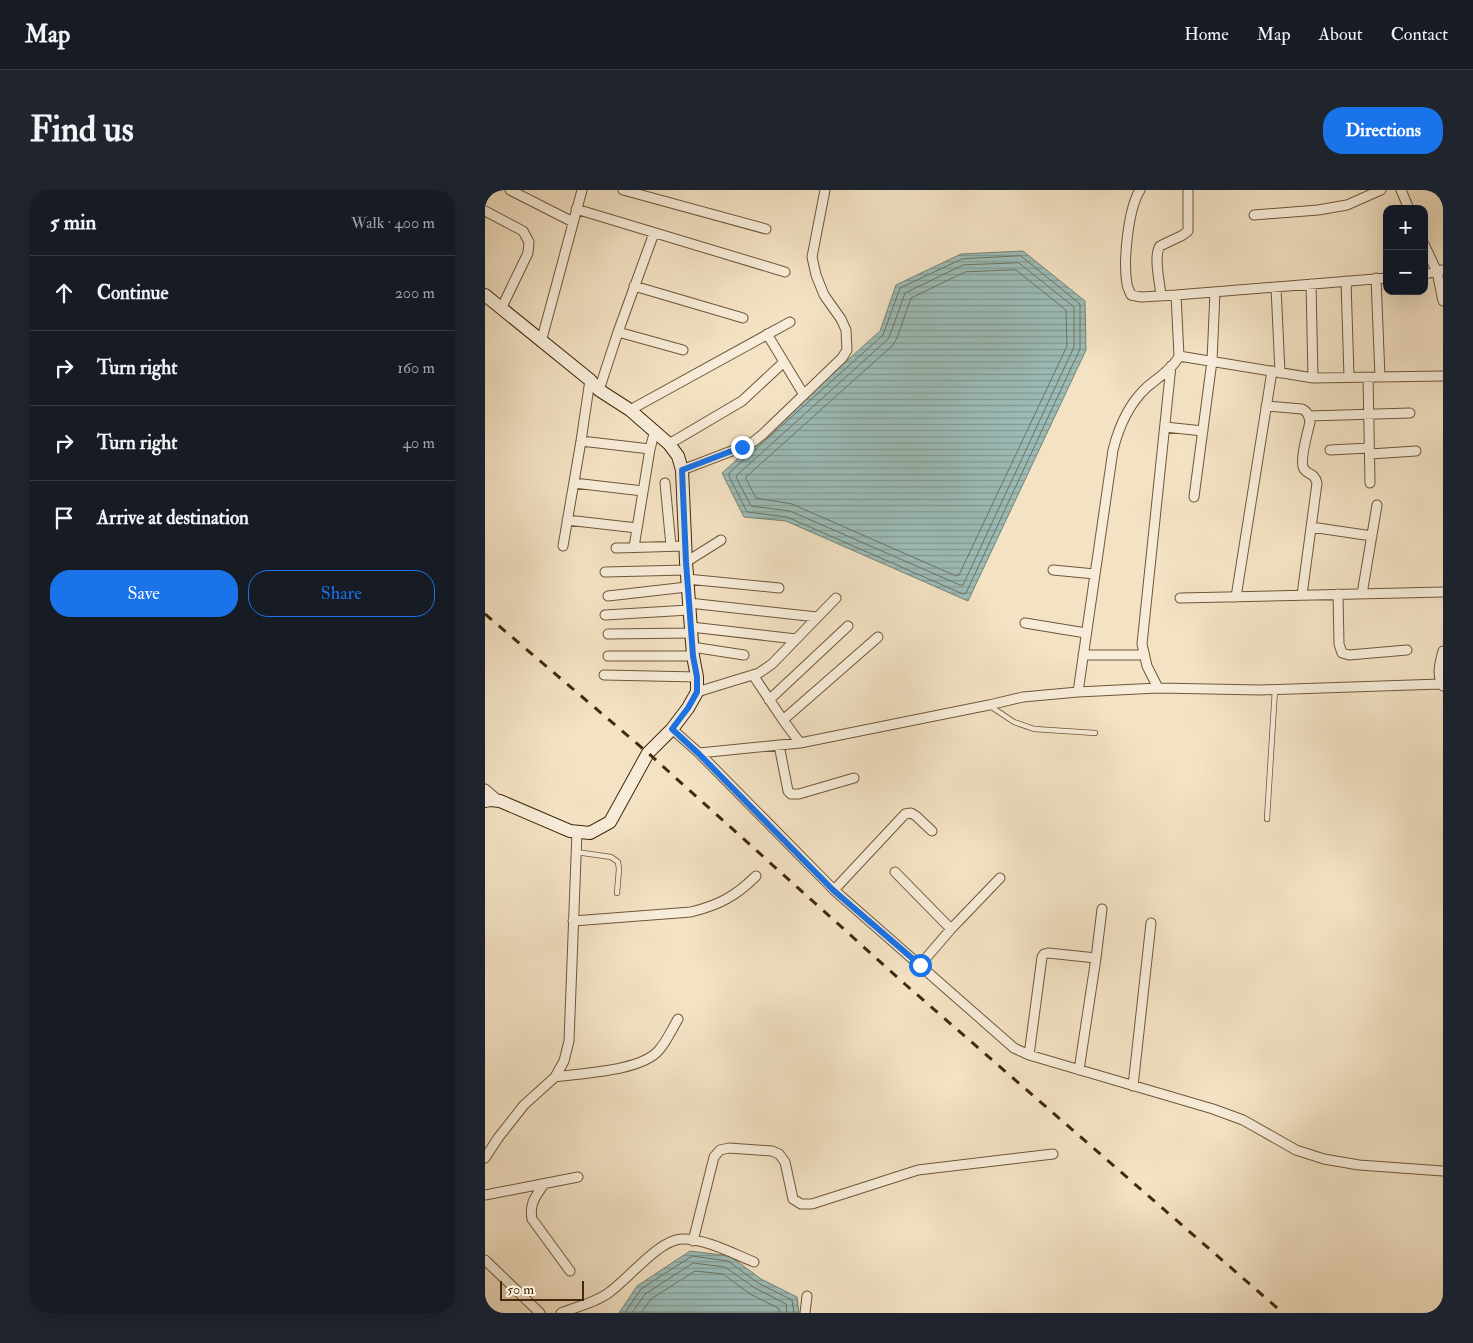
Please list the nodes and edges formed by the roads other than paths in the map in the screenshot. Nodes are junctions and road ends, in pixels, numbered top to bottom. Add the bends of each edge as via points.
1 (510, 190) edge
2 (582, 190) edge
3 (623, 190) edge
4 (825, 190) edge
5 (1140, 190) edge
6 (1188, 190) edge
7 (1381, 190) edge
8 (1401, 190) edge
9 (1407, 205) edge
10 (576, 209) junction
11 (485, 212) edge
12 (1255, 215) dead end
13 (573, 222) junction
14 (766, 229) dead end
15 (654, 233) junction
16 (1428, 250) edge
17 (1440, 271) edge
18 (785, 272) dead end
19 (1376, 278) junction
20 (1383, 278) edge
21 (1346, 281) junction
22 (1311, 284) junction
23 (634, 286) junction
24 (1277, 287) junction
25 (1215, 292) junction
26 (485, 295) edge
27 (1176, 295) junction
28 (1161, 296) junction
29 (1443, 301) edge
30 (501, 309) junction
31 (743, 318) dead end
32 (790, 322) dead end
33 (618, 332) junction
34 (767, 334) junction
35 (541, 342) junction
36 (683, 350) dead end
37 (1179, 356) junction
38 (1212, 361) junction
39 (785, 362) junction
40 (1171, 366) junction
41 (1276, 372) junction
42 (1443, 376) edge
43 (1349, 377) junction
44 (1368, 377) junction
45 (1380, 377) junction
46 (1313, 378) junction
47 (589, 380) junction
48 (1443, 380) edge
49 (599, 390) junction
50 (804, 394) junction
51 (1266, 406) junction
52 (630, 410) junction
53 (1410, 413) dead end
54 (1369, 415) junction
55 (1309, 416) junction
56 (1165, 427) junction
57 (655, 430) junction
58 (1203, 431) junction
59 (581, 441) junction
60 (669, 444) junction
61 (650, 449) junction
62 (1331, 450) dead end
63 (1369, 451) junction
64 (1416, 451) dead end
65 (682, 470) junction
66 (574, 483) junction
67 (665, 483) dead end
68 (1370, 483) dead end
69 (643, 491) junction
70 (1194, 497) dead end
71 (1377, 505) dead end
72 (567, 520) junction
73 (1311, 527) junction
74 (637, 528) junction
75 (1372, 536) junction
76 (721, 540) dead end
77 (563, 546) dead end
78 (671, 546) junction
79 (685, 546) junction
80 (634, 547) junction
81 (616, 548) dead end
82 (1053, 570) dead end
83 (605, 572) dead end
84 (687, 574) junction
85 (1095, 574) junction
86 (779, 588) dead end
87 (1443, 592) edge
88 (1338, 594) junction
89 (1362, 594) junction
90 (1302, 595) junction
91 (608, 596) dead end
92 (1236, 596) junction
93 (836, 598) dead end
94 (1180, 598) dead end
95 (689, 606) junction
96 (605, 615) dead end
97 (817, 617) junction
98 (1025, 623) dead end
99 (848, 626) dead end
100 (691, 630) junction
101 (1086, 633) junction
102 (608, 634) dead end
103 (878, 637) dead end
104 (796, 639) junction
105 (1407, 650) dead end
106 (1443, 651) edge
107 (692, 652) junction
108 (744, 655) dead end
109 (1083, 655) junction
110 (1143, 655) junction
111 (608, 656) dead end
112 (604, 675) dead end
113 (753, 675) junction
114 (697, 677) junction
115 (1442, 685) edge
116 (1158, 688) junction
117 (1275, 689) junction
118 (697, 692) junction
119 (1078, 692) junction
120 (769, 700) junction
121 (989, 705) junction
122 (783, 720) junction
123 (672, 729) junction
124 (1095, 733) dead end
125 (800, 743) junction
126 (779, 746) junction
127 (699, 754) junction
128 (854, 778) dead end
129 (485, 789) edge
130 (485, 801) edge
131 (500, 801) junction
132 (1267, 819) dead end
133 (932, 831) dead end
134 (577, 832) junction
135 (576, 852) junction
136 (895, 872) dead end
137 (756, 876) dead end
138 (1000, 878) dead end
139 (833, 890) junction
140 (617, 893) dead end
141 (1102, 909) dead end
142 (573, 921) junction
143 (1151, 923) dead end
144 (951, 929) junction
145 (1097, 958) junction
146 (920, 965) junction
147 (678, 1020) dead end
148 (1029, 1055) junction
149 (1079, 1070) junction
150 (555, 1077) junction
151 (1133, 1086) junction
152 (1053, 1154) dead end
153 (485, 1158) edge
154 (1443, 1171) edge
155 (578, 1177) dead end
156 (544, 1184) junction
157 (485, 1195) edge
158 (693, 1241) junction
159 (485, 1260) edge
160 (754, 1262) dead end
161 (570, 1271) dead end
162 (807, 1296) dead end
163 (540, 1313) edge
164 (561, 1313) edge
165 (805, 1313) edge

1 - 13 street
2 - 10 street
3 - 14 street
4 - 50 street via 812,257 824,295 846,330 847,350
5 - 28 street via 1129,230 1125,265 1127,286 1131,295
6 - 28 street via 1188,231 1157,249
7 - 12 street via 1340,206
8 - 9 street
10 - 13 street
10 - 15 street
11 - 30 street via 523,232 529,242
13 - 35 street
15 - 18 street
15 - 23 street
16 - 17 street
17 - 29 street
19 - 20 street
19 - 21 street
19 - 45 street
21 - 22 street
21 - 43 street
22 - 24 street
22 - 46 street
23 - 31 street
23 - 33 street
24 - 25 street
24 - 41 street
25 - 27 street
25 - 38 street
26 - 30 street
27 - 28 street
27 - 37 street
30 - 35 street
32 - 34 street
33 - 36 street
33 - 49 street
34 - 39 street
34 - 52 street
35 - 47 street
37 - 38 street
37 - 40 street
38 - 41 street
38 - 58 street
39 - 50 street
39 - 60 street via 742,401
40 - 56 street
40 - 85 street via 1130,406 1118,432
41 - 46 street
41 - 51 street
42 - 45 street
42 - 48 street
43 - 44 street
43 - 46 street
44 - 45 street
44 - 54 street
47 - 49 street
47 - 59 street
49 - 52 street
50 - 65 street via 753,442
51 - 55 street via 1302,409
51 - 92 street
52 - 57 street
53 - 54 street
54 - 55 street
54 - 63 street
55 - 73 street via 1303,467 1313,474 1317,483
56 - 58 street
56 - 110 street
57 - 60 street
57 - 61 street
58 - 70 street
59 - 61 street
59 - 66 street
60 - 65 street via 678,456
61 - 69 street
62 - 63 street
63 - 64 street
63 - 68 street
65 - 79 street
66 - 69 street
66 - 72 street
67 - 78 street
69 - 74 street
71 - 75 street
72 - 74 street
72 - 77 street
73 - 75 street
73 - 90 street
74 - 80 street
75 - 89 street
76 - 84 street
78 - 79 street
78 - 80 street
79 - 84 street
80 - 81 street
82 - 85 street
83 - 84 street
84 - 86 street
84 - 91 street
84 - 95 street
85 - 101 street
87 - 89 street
88 - 89 street
88 - 90 street
88 - 105 street via 1342,653
90 - 92 street
92 - 94 street
93 - 97 street
95 - 96 street
95 - 97 street
95 - 100 street
97 - 104 street
98 - 101 street
99 - 120 street
100 - 102 street
100 - 104 street
100 - 107 street
101 - 109 street
103 - 122 street
104 - 113 street via 772,664
106 - 115 street via 1439,666
107 - 108 street
107 - 111 street
107 - 114 street
109 - 110 street
109 - 119 street
110 - 116 street
112 - 114 street
113 - 118 street
113 - 120 street
114 - 118 street
115 - 117 street
116 - 117 street
116 - 119 street
117 - 132 lane
118 - 123 street
119 - 121 street via 1013,698
120 - 122 street
121 - 124 lane via 1014,722 1034,729
121 - 125 street
122 - 125 street
123 - 127 street
123 - 134 street via 648,753 611,822 590,833
125 - 126 street
126 - 127 street
126 - 128 street via 791,794
127 - 139 street
129 - 131 street
130 - 131 street
131 - 134 street via 570,832
133 - 139 street via 916,816 905,814
134 - 135 street
135 - 140 lane via 611,857 618,862
135 - 142 street
136 - 144 street
137 - 142 street via 724,902 708,908
138 - 144 street
139 - 146 street
141 - 145 street
142 - 150 street via 569,1041 564,1061
143 - 151 street
144 - 146 street
145 - 148 street via 1048,952 1042,957
145 - 149 street
146 - 148 street via 1014,1048
147 - 150 street via 659,1051 645,1061 632,1066
148 - 149 street
149 - 151 street
150 - 153 street via 524,1105
151 - 154 street via 1243,1120 1296,1150 1324,1159
152 - 158 street via 918,1170 812,1204 801,1204 793,1199 785,1162 779,1154 729,1148 720,1150 714,1157
155 - 156 street
156 - 157 street
156 - 161 street via 532,1203 532,1218
158 - 160 street
158 - 164 street via 670,1242 607,1294
159 - 163 street
162 - 165 street

